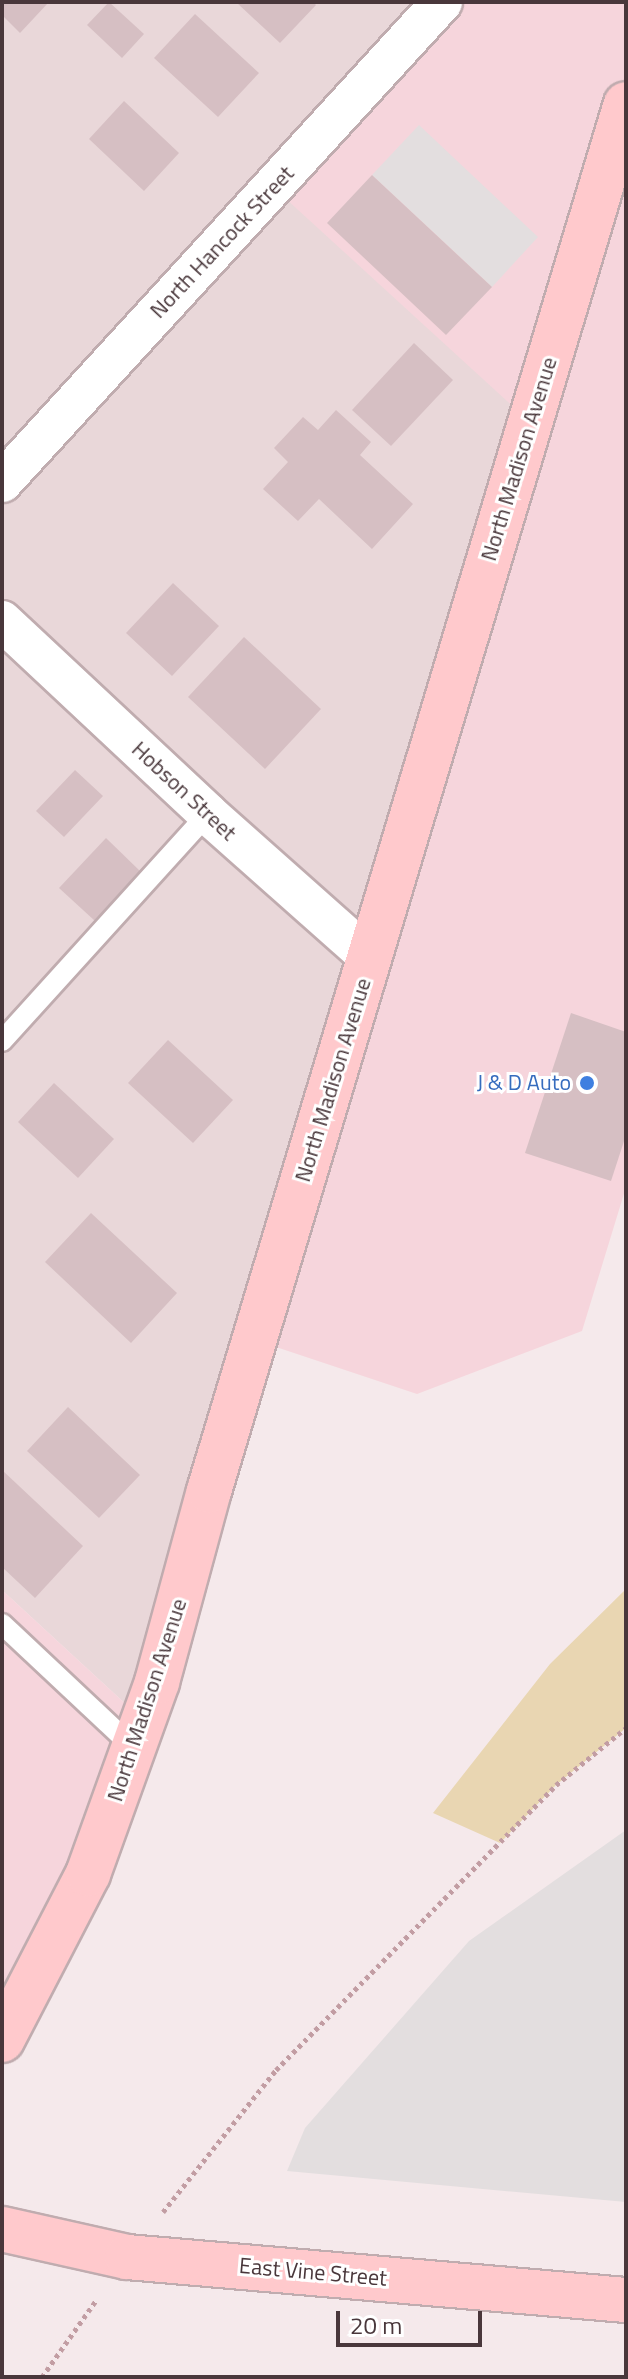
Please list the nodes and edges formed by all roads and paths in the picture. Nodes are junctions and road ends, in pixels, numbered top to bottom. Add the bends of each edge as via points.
1 (442, 2) edge
2 (626, 104) edge
3 (2, 482) edge
4 (2, 621) edge
5 (208, 814) junction
6 (370, 958) junction
7 (2, 1041) edge
8 (2, 1624) edge
9 (626, 1728) edge
10 (133, 1747) junction
11 (2, 2040) edge
12 (2, 2229) edge
13 (127, 2257) junction
14 (626, 2300) edge
15 (42, 2377) edge

1 - 3 street, North Hancock Street
2 - 6 main road, North Madison Avenue
4 - 5 street, Hobson Street
5 - 6 street, Hobson Street
5 - 7 lane
6 - 10 main road, North Madison Avenue via 209,1491 157,1682
8 - 10 lane
9 - 13 path via 556,1785 276,2070
10 - 11 main road, North Madison Avenue via 88,1874
12 - 13 main road, East Vine Street
13 - 14 main road, East Vine Street
13 - 15 path

